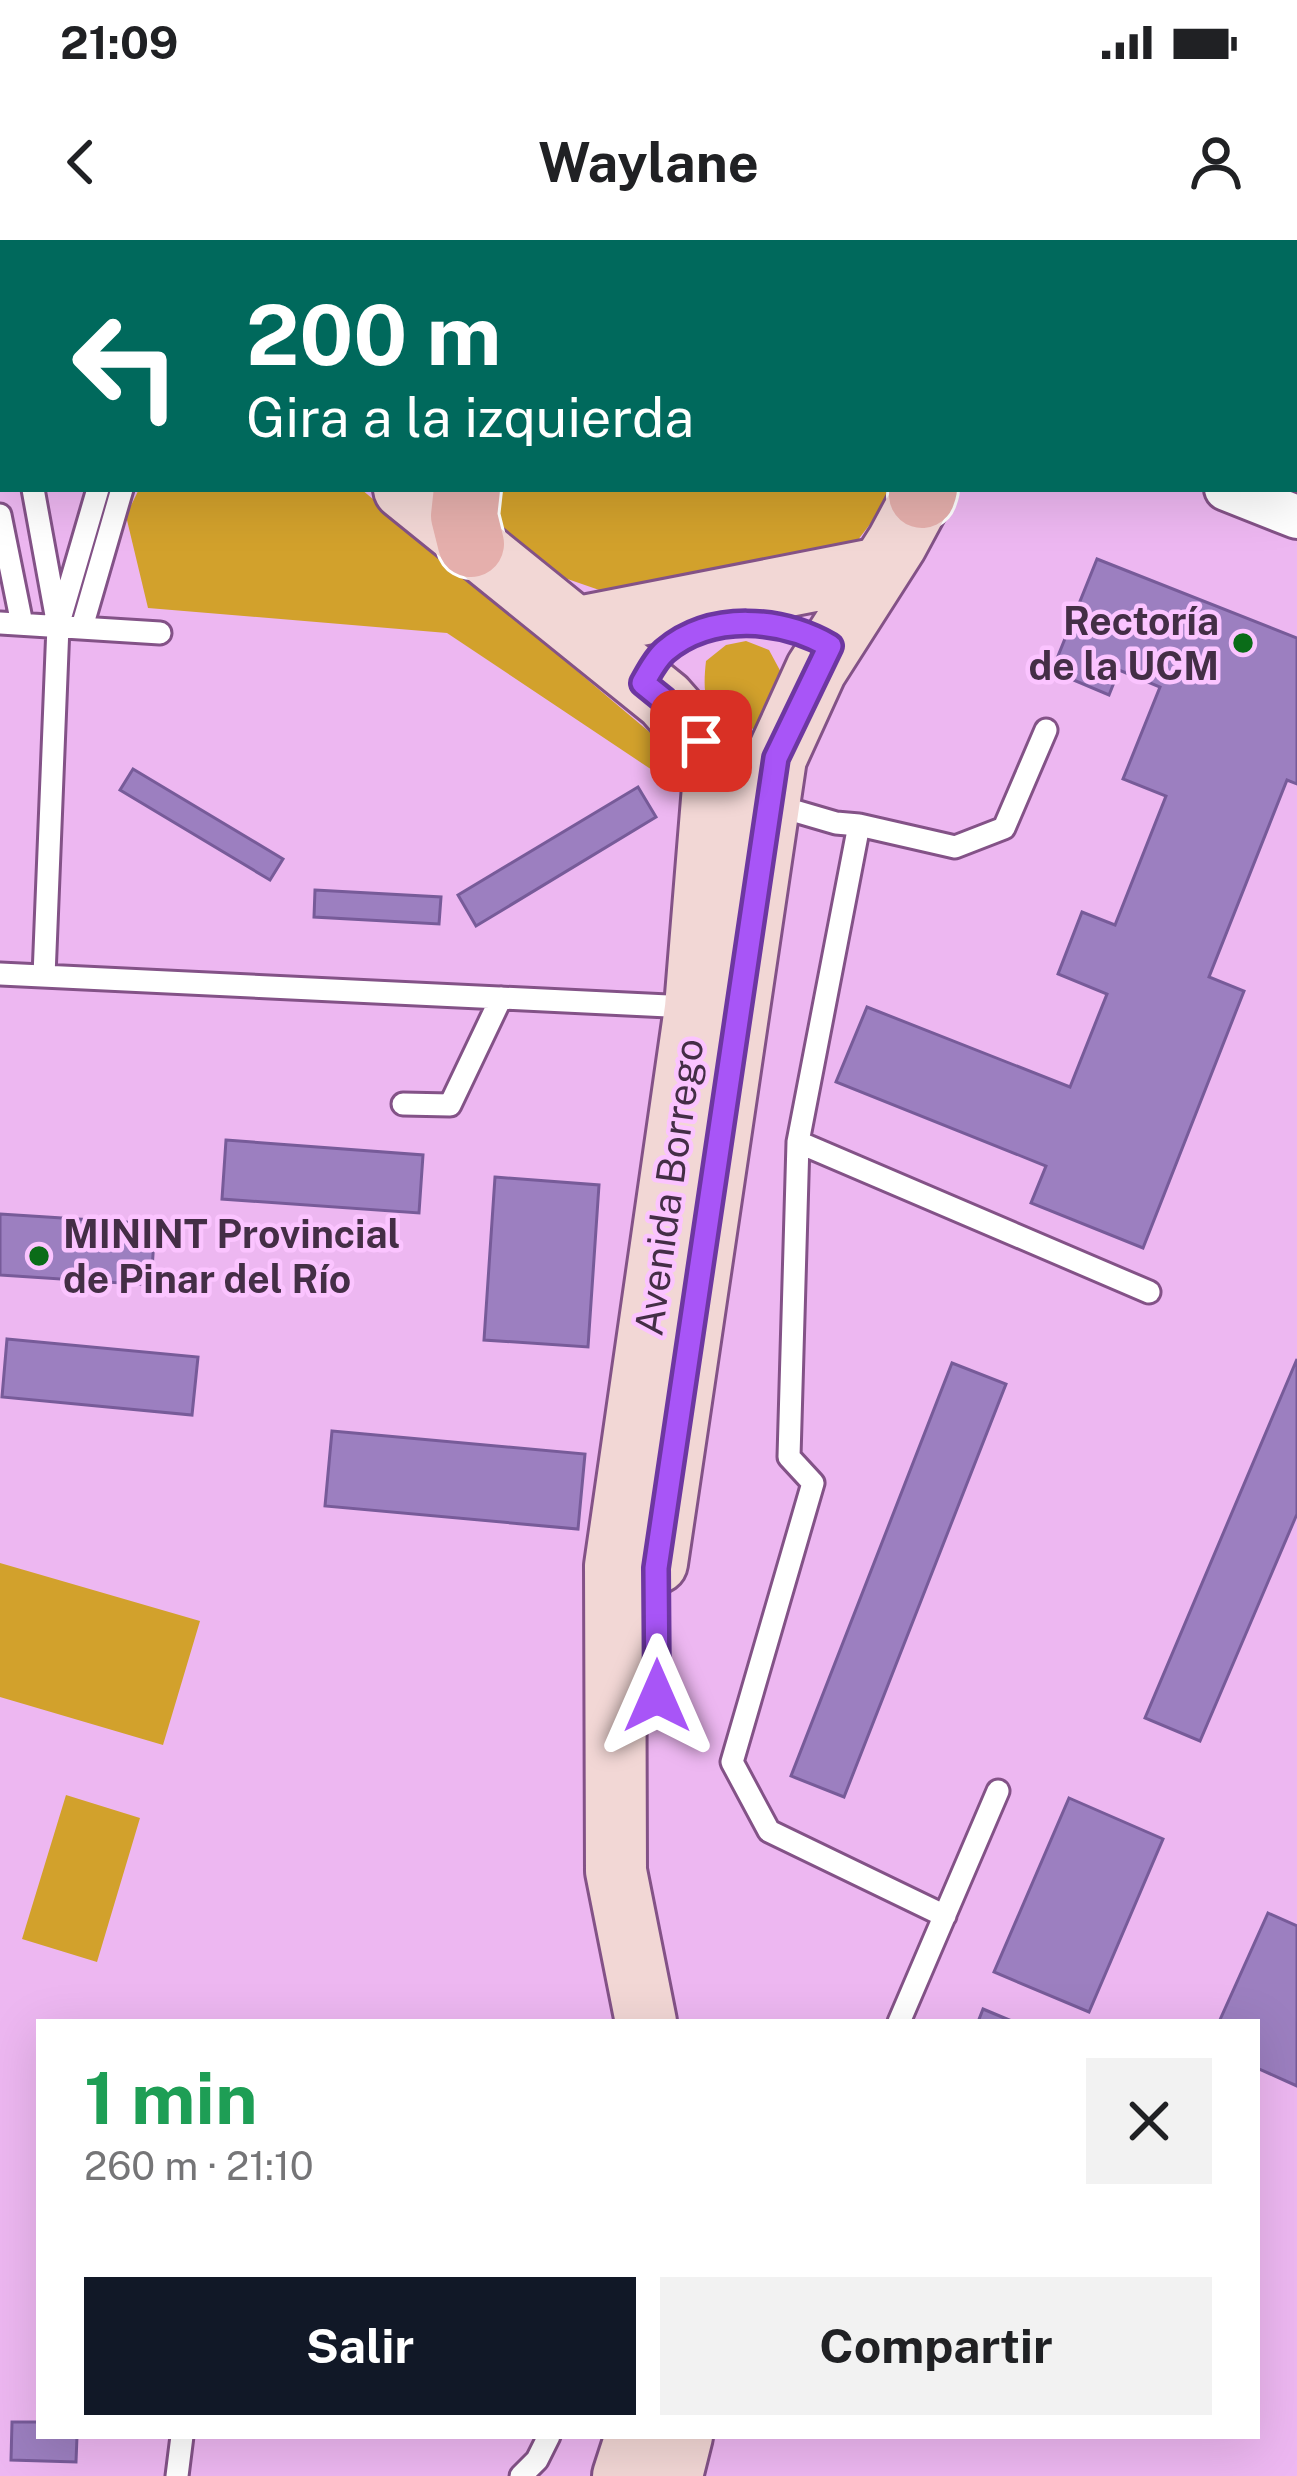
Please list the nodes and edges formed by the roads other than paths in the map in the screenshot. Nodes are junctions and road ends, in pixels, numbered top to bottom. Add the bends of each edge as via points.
1 (34, 492) edge
2 (97, 492) edge
3 (121, 492) edge
4 (411, 492) edge
5 (923, 492) edge
6 (1233, 492) edge
7 (0, 515) edge
8 (469, 517) edge
9 (1297, 518) edge
10 (880, 568) junction
11 (11, 623) edge
12 (58, 626) junction
13 (82, 627) junction
14 (579, 627) junction
15 (160, 633) dead end
16 (830, 646) junction
17 (643, 683) junction
18 (1046, 730) dead end
19 (770, 804) junction
20 (859, 825) junction
21 (0, 974) edge
22 (44, 976) junction
23 (501, 998) junction
24 (718, 1009) junction
25 (403, 1104) dead end
26 (798, 1142) junction
27 (1149, 1292) dead end
28 (998, 1791) dead end
29 (945, 1916) junction
30 (645, 2019) edge
31 (687, 2019) edge
32 (900, 2019) edge
33 (182, 2439) edge
34 (548, 2439) edge
35 (672, 2454) edge
36 (177, 2476) edge
37 (521, 2476) edge
38 (623, 2476) edge

1 - 12 lane
2 - 12 lane
3 - 13 lane
4 - 8 main road, Avenida Borrego
5 - 10 main road, Avenida Borrego
6 - 9 street
7 - 11 lane
8 - 14 main road, Avenida Borrego
10 - 14 main road
10 - 16 main road, Avenida Borrego
11 - 12 lane
12 - 13 lane
12 - 22 lane
13 - 15 lane
14 - 17 main road, Avenida Borrego
16 - 17 main road via 800,629 758,621 690,635 662,654
16 - 19 main road, Avenida Borrego via 776,758
17 - 24 main road, Avenida Borrego via 701,741 714,775
18 - 20 lane via 1004,828 955,847
19 - 20 lane
19 - 24 main road, Avenida Borrego
20 - 26 lane
21 - 22 lane
22 - 23 lane
23 - 24 lane
23 - 25 lane via 450,1105
24 - 30 main road, Avenida Borrego via 615,1566 616,1871
24 - 31 main road, Avenida Borrego via 656,1568 657,1867
26 - 27 lane
26 - 29 lane via 789,1457 813,1483 732,1762 769,1831
28 - 29 lane
29 - 32 lane
33 - 36 lane
34 - 37 lane
35 - 38 main road

